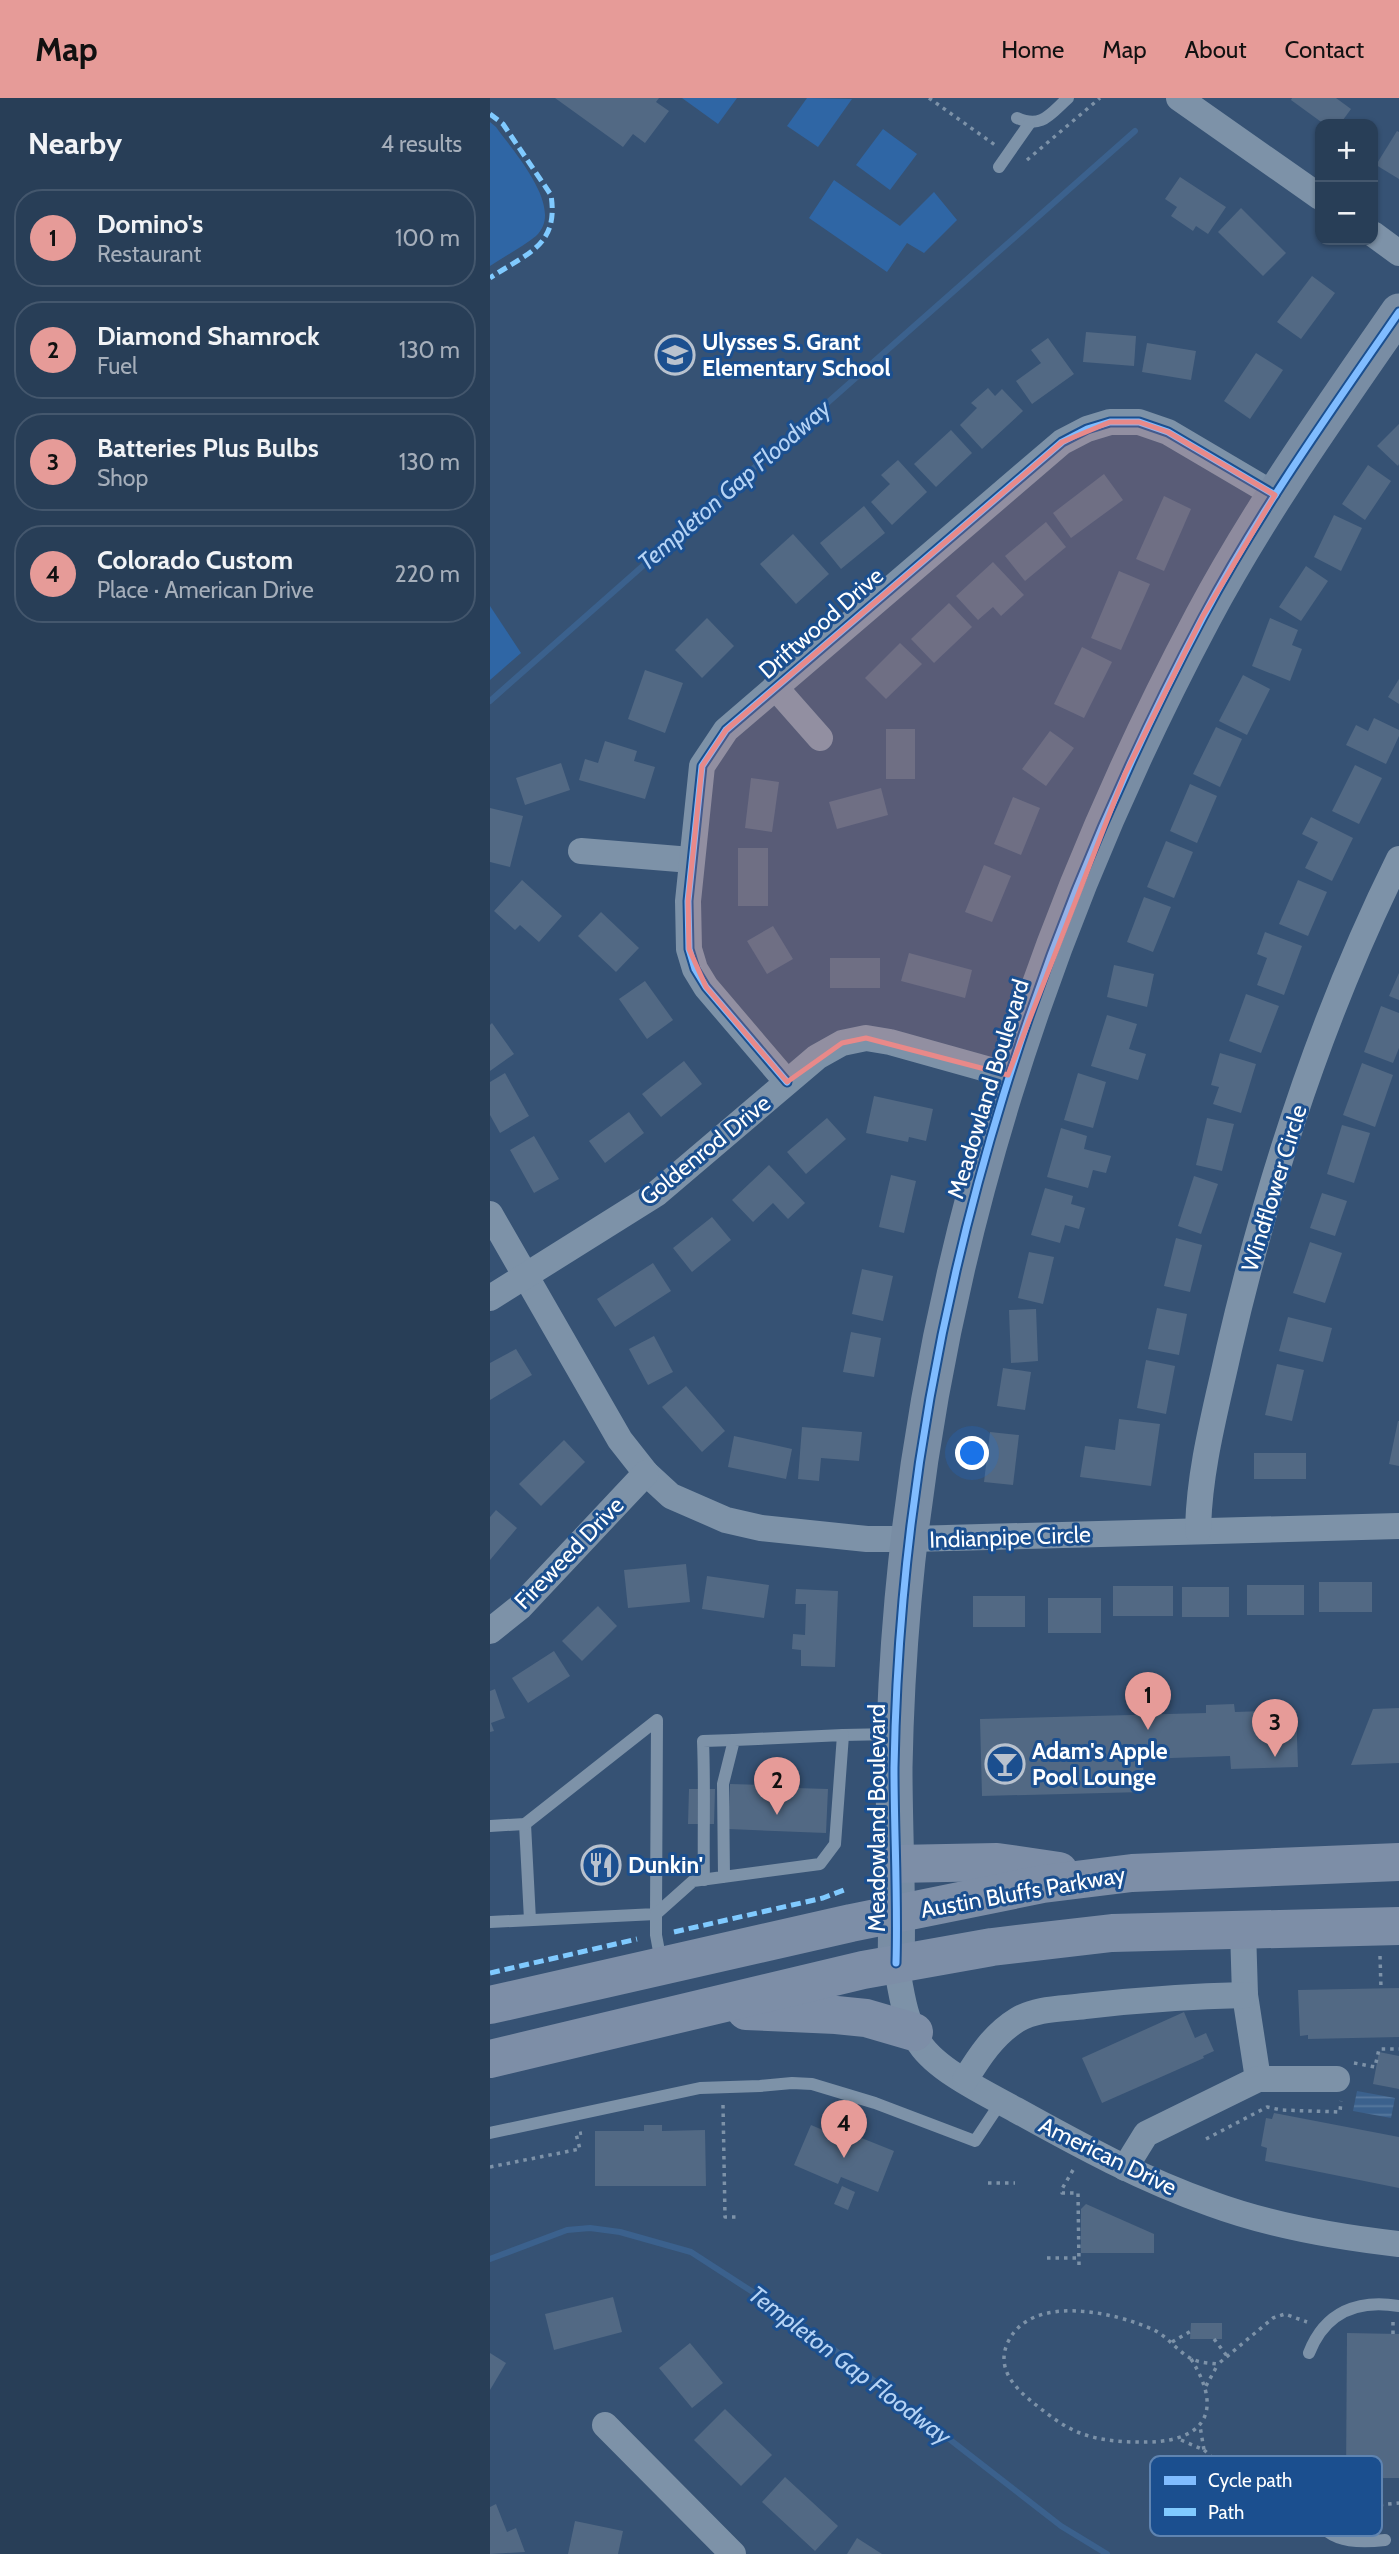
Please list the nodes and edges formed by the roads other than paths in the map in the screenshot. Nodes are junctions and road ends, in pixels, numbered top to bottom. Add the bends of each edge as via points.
1 (1068, 98) edge
2 (1179, 98) edge
3 (999, 167) dead end
4 (1315, 193) edge
5 (1378, 238) edge
6 (1399, 253) edge
7 (1399, 312) edge
8 (1275, 495) junction
9 (775, 687) junction
10 (820, 738) dead end
11 (581, 851) dead end
12 (1399, 859) edge
13 (691, 860) junction
14 (1008, 1075) junction
15 (787, 1082) junction
16 (490, 1214) edge
17 (525, 1276) junction
18 (490, 1298) edge
19 (646, 1473) junction
20 (1399, 1526) edge
21 (1198, 1531) junction
22 (910, 1539) junction
23 (490, 1631) edge
24 (895, 1734) junction
25 (843, 1735) junction
26 (734, 1740) junction
27 (524, 1824) junction
28 (490, 1826) edge
29 (1399, 1862) edge
30 (895, 1864) junction
31 (723, 1877) junction
32 (1084, 1878) junction
33 (704, 1880) junction
34 (656, 1914) junction
35 (897, 1914) junction
36 (530, 1920) junction
37 (490, 1922) edge
38 (1243, 1930) junction
39 (1389, 1941) edge
40 (896, 1963) junction
41 (662, 1966) junction
42 (1245, 1995) junction
43 (490, 2005) edge
44 (692, 2011) junction
45 (914, 2032) junction
46 (490, 2059) edge
47 (1337, 2078) dead end
48 (1258, 2079) junction
49 (965, 2080) junction
50 (1001, 2102) junction
51 (490, 2133) edge
52 (1125, 2168) junction
53 (1399, 2244) edge
54 (1399, 2306) edge
55 (1310, 2353) dead end
56 (604, 2426) dead end
57 (1335, 2536) edge
58 (1385, 2540) dead end
59 (733, 2554) edge

1 - 3 lane via 1043,121 1023,121
2 - 4 street
5 - 6 street
7 - 8 street, Meadowland Boulevard
8 - 9 street, Driftwood Drive via 1168,432 1139,422 1110,422 1087,429 1062,442
8 - 14 street, Meadowland Boulevard via 1203,616 1125,774 1079,881
9 - 10 street, Driftwood Drive
9 - 13 street, Driftwood Drive via 726,730 702,766
11 - 13 street
12 - 21 street, Windflower Circle via 1322,1040 1271,1190 1212,1425
13 - 15 street, Driftwood Drive via 687,925 695,969 718,1004
14 - 15 street, Goldenrod Drive via 866,1038 842,1043
14 - 22 street, Meadowland Boulevard via 948,1308
15 - 17 street, Goldenrod Drive via 656,1194
16 - 17 street, Indianpipe Circle
17 - 18 street, Goldenrod Drive
17 - 19 street, Indianpipe Circle via 620,1440
19 - 22 street, Indianpipe Circle via 671,1496 726,1520 774,1530
19 - 23 street, Fireweed Drive via 520,1607
20 - 21 street, Indianpipe Circle
21 - 22 street, Indianpipe Circle
22 - 24 street, Meadowland Boulevard
24 - 25 lane
24 - 30 street, Meadowland Boulevard
25 - 26 lane
25 - 31 lane via 835,1844 820,1864
26 - 31 lane via 723,1784
26 - 33 lane via 703,1741
27 - 28 lane
27 - 34 lane via 657,1720
27 - 36 lane
29 - 32 main road, Austin Bluffs Parkway
30 - 32 main road via 997,1862 1048,1867
30 - 35 street, Meadowland Boulevard
31 - 33 lane
32 - 35 main road, Austin Bluffs Parkway
33 - 34 lane via 693,1881
34 - 36 lane
34 - 41 lane
35 - 40 street, Meadowland Boulevard
35 - 41 main road, Austin Bluffs Parkway
36 - 37 lane
38 - 39 main road, Austin Bluffs Parkway
38 - 40 main road, Austin Bluffs Parkway via 1112,1933
38 - 42 street
40 - 44 main road, Austin Bluffs Parkway
40 - 45 street, American Drive
41 - 43 main road, Austin Bluffs Parkway
42 - 48 street
42 - 49 street via 1041,2011 997,2036
44 - 45 main road via 836,2015 871,2019
44 - 46 main road, Austin Bluffs Parkway
45 - 49 street, American Drive via 928,2054
47 - 48 street
48 - 52 street via 1146,2133
49 - 50 street, American Drive
50 - 51 lane via 975,2141 875,2103 792,2082 701,2088
50 - 52 street, American Drive
52 - 53 street, American Drive via 1213,2205 1264,2220
54 - 55 lane via 1371,2303 1346,2310 1321,2331
56 - 59 street
57 - 58 lane via 1365,2542

